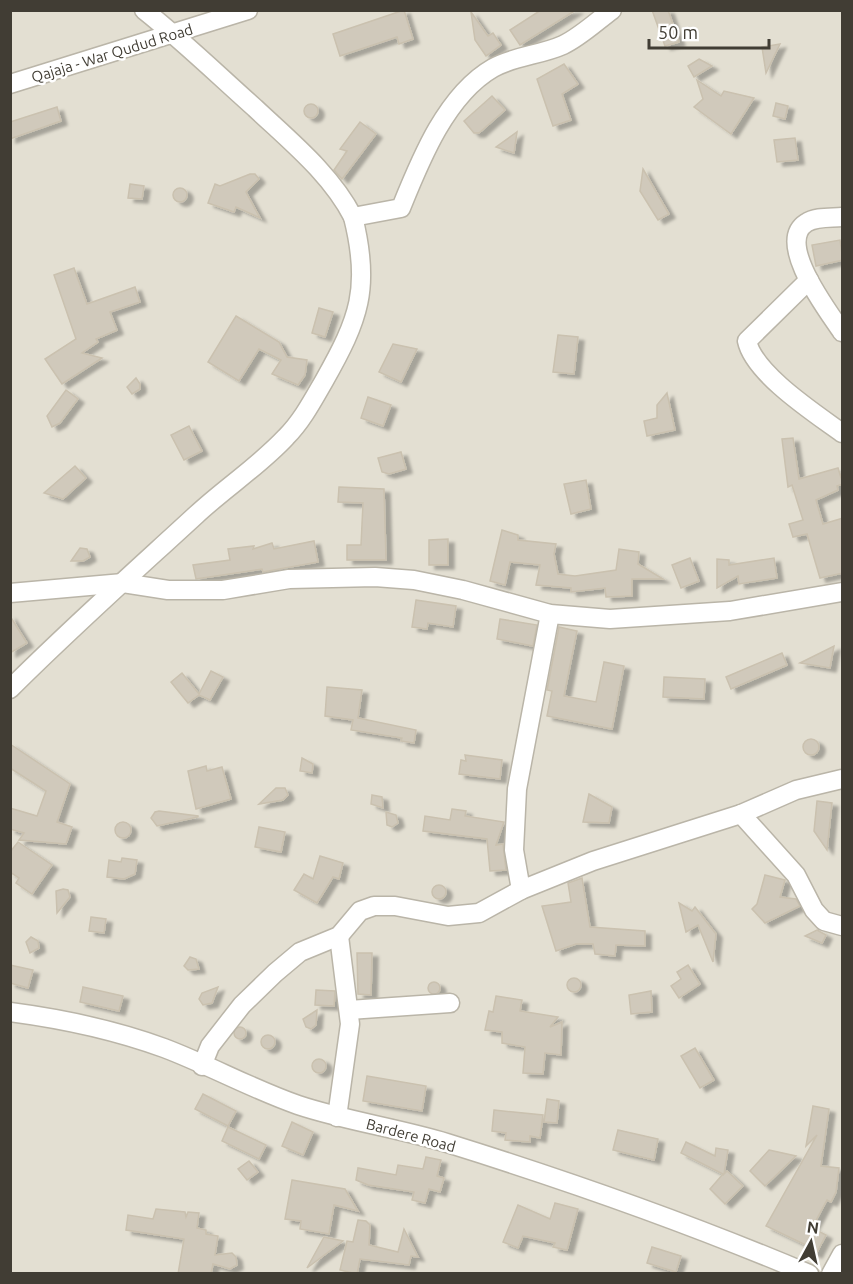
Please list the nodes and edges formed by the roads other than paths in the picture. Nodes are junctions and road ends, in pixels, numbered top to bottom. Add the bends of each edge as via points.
1 (144, 10) edge
2 (248, 10) edge
3 (612, 10) edge
4 (175, 34) junction
5 (10, 84) edge
6 (353, 217) junction
7 (843, 217) edge
8 (809, 280) junction
9 (843, 332) edge
10 (843, 433) edge
11 (123, 583) junction
12 (843, 592) edge
13 (10, 593) edge
14 (550, 614) junction
15 (10, 689) edge
16 (843, 779) edge
17 (741, 814) junction
18 (521, 890) junction
19 (843, 926) edge
20 (339, 936) junction
21 (450, 1003) dead end
22 (349, 1010) junction
23 (10, 1012) edge
24 (202, 1066) junction
25 (337, 1117) junction
26 (843, 1254) edge
27 (809, 1274) edge
28 (831, 1274) edge

1 - 4 street
2 - 4 street, Qajaja - War Qudud Road
3 - 6 street via 564,44 493,68 448,112 423,154 400,208
4 - 5 street, Qajaja - War Qudud Road
4 - 6 street via 306,156 346,201
6 - 11 street via 361,246 359,308 308,408 279,444 221,491
7 - 8 street via 814,219 800,228 796,249
8 - 9 street
8 - 10 street via 747,341 760,366 794,399
11 - 13 street
11 - 14 street via 168,590 223,590 289,579 375,577 463,590
11 - 15 street
12 - 14 street via 677,616 610,619
14 - 18 street via 517,789 514,850
16 - 17 street via 796,790
17 - 18 street via 593,861
17 - 19 street via 796,875 824,921
18 - 20 street via 479,913 465,916 374,906 360,911
20 - 22 street
20 - 24 street via 300,952 275,973 210,1046
21 - 22 street
22 - 25 street via 350,1038
23 - 24 street, Bardere Road via 83,1024 165,1048
24 - 25 street, Bardere Road
25 - 27 street, Bardere Road via 399,1129 469,1150 602,1195
26 - 28 street

